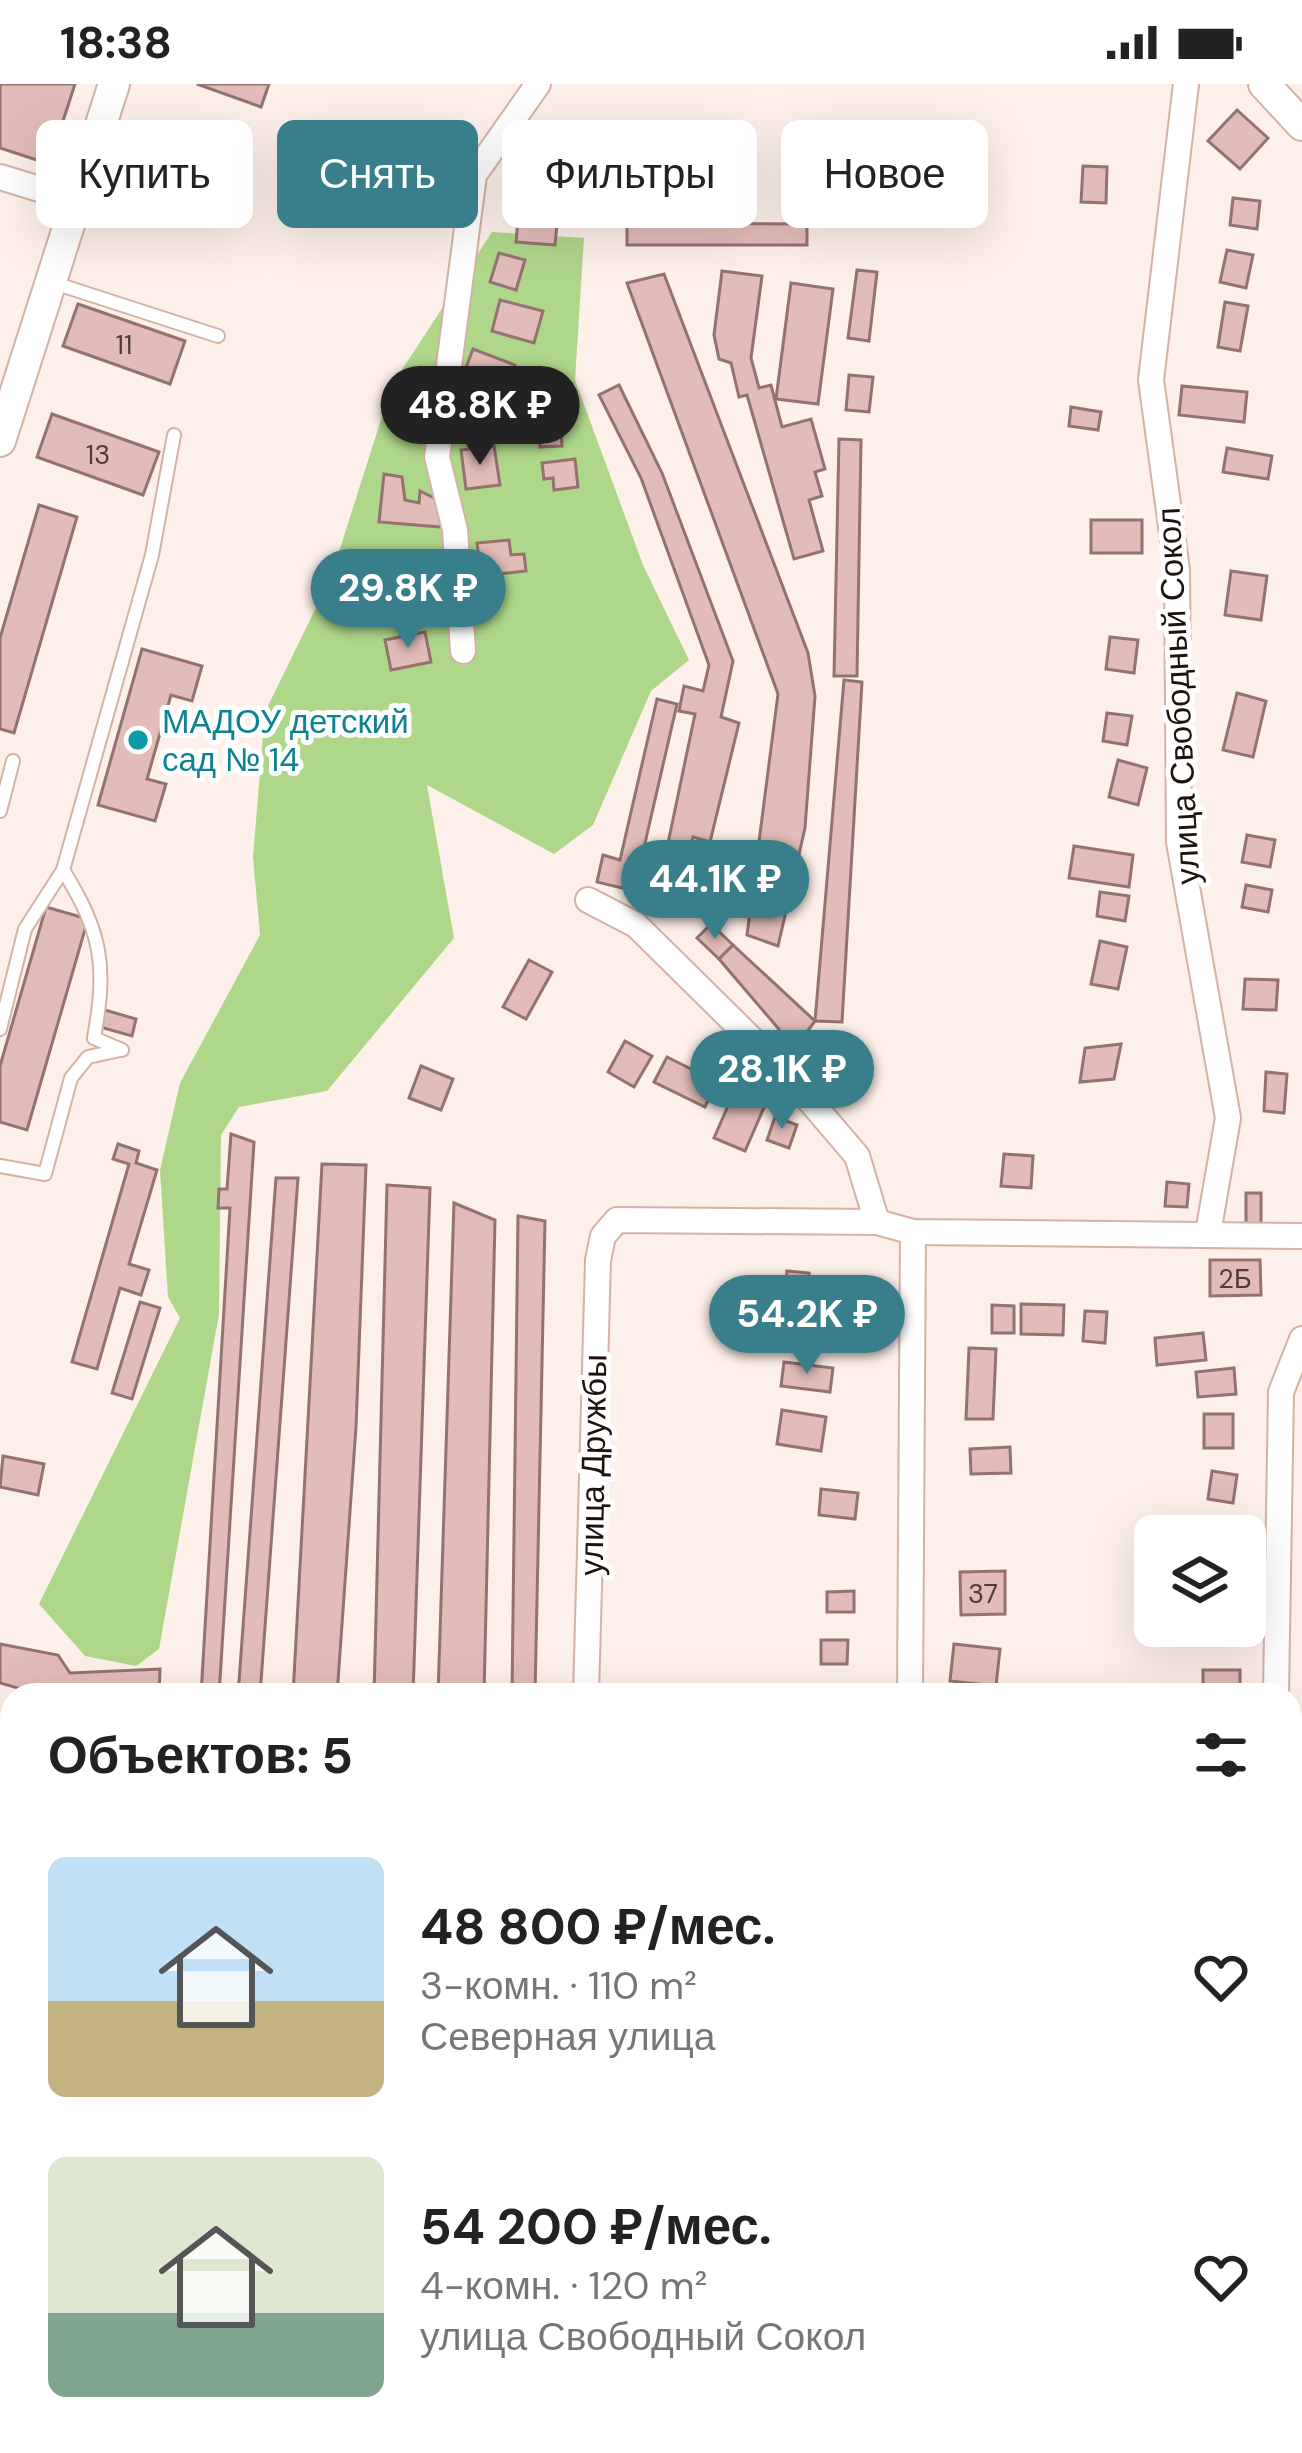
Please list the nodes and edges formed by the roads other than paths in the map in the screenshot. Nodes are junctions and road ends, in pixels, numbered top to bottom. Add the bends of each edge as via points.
1 (114, 84) edge
2 (538, 84) edge
3 (1186, 84) edge
4 (1264, 84) edge
5 (102, 120) edge
6 (1302, 125) edge
7 (0, 177) edge
8 (36, 188) edge
9 (66, 228) edge
10 (50, 281) junction
11 (218, 336) dead end
12 (174, 435) dead end
13 (0, 441) edge
14 (463, 650) dead end
15 (13, 761) dead end
16 (0, 811) edge
17 (63, 870) junction
18 (588, 901) dead end
19 (0, 1029) edge
20 (0, 1166) edge
21 (877, 1222) junction
22 (913, 1232) junction
23 (1208, 1233) junction
24 (1302, 1236) edge
25 (1302, 1339) edge
26 (586, 1683) edge
27 (910, 1683) edge
28 (1276, 1683) edge

1 - 5 street
2 - 14 street via 474,175 437,457 455,530
3 - 23 street, улица Свободный Сокол via 1151,380 1178,570 1179,842 1228,1118
4 - 6 street
7 - 8 street
9 - 10 street
10 - 11 lane
10 - 13 street
12 - 17 lane via 152,555
15 - 16 lane
17 - 19 lane via 25,929
17 - 20 lane via 93,920 100,965 94,1038 122,1050 88,1057 70,1078 45,1174
18 - 21 street via 636,925 787,1075 857,1156
21 - 22 street
21 - 26 street, улица Дружбы via 617,1220 603,1236
22 - 23 street
22 - 27 street
23 - 24 street
25 - 28 street via 1281,1392

